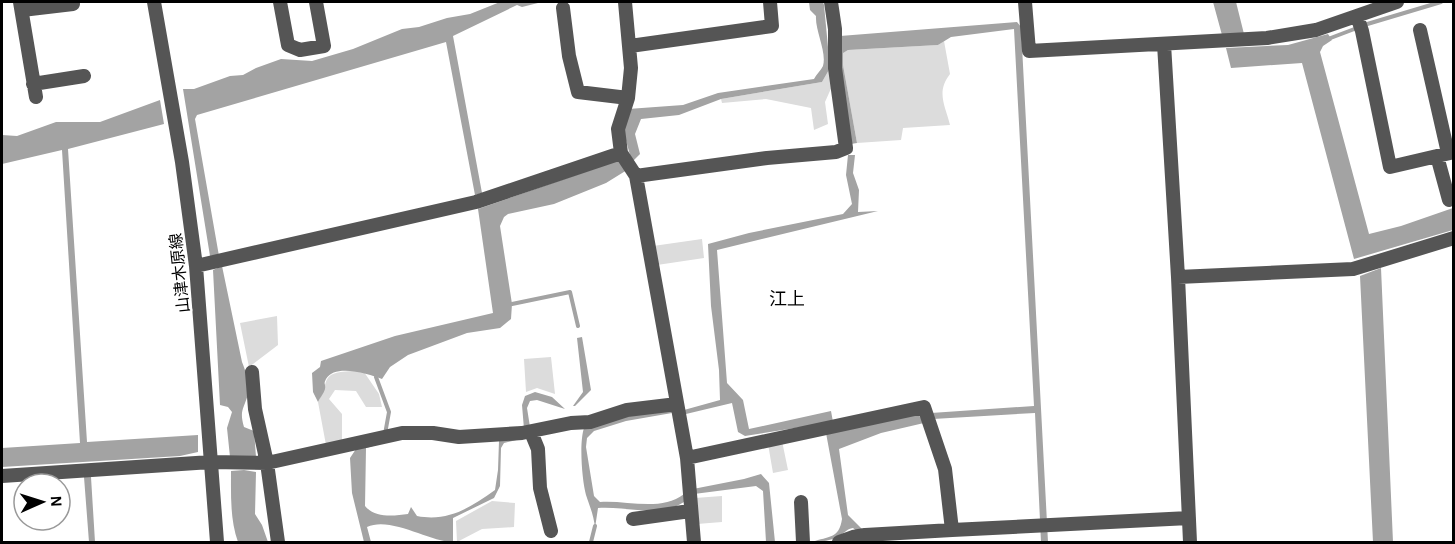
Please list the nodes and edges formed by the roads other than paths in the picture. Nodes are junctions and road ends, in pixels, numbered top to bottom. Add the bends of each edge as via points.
1 (154, 2) edge
2 (280, 2) edge
3 (316, 2) edge
4 (626, 2) edge
5 (770, 2) edge
6 (831, 2) edge
7 (1025, 2) edge
8 (1397, 2) edge
9 (73, 4) dead end
10 (21, 6) edge
11 (563, 8) dead end
12 (1357, 16) junction
13 (1420, 30) dead end
14 (1164, 44) junction
15 (630, 46) junction
16 (84, 76) dead end
17 (628, 98) junction
18 (1446, 154) edge
19 (629, 164) junction
20 (1449, 200) dead end
21 (1454, 238) edge
22 (208, 264) junction
23 (1178, 278) junction
24 (252, 372) dead end
25 (678, 410) junction
26 (527, 433) junction
27 (687, 458) junction
28 (211, 462) junction
29 (267, 463) junction
30 (2, 476) edge
31 (690, 499) junction
32 (801, 502) dead end
33 (1189, 518) junction
34 (633, 519) dead end
35 (952, 530) junction
36 (551, 531) dead end
37 (866, 537) edge
38 (217, 543) edge
39 (278, 543) edge
40 (694, 543) edge
41 (802, 543) edge
42 (839, 543) edge
43 (1191, 543) edge

1 - 22 street, 山津木原線 via 182,162
2 - 3 street via 288,45 300,50 324,46
4 - 15 street
5 - 15 street via 772,26
6 - 19 street via 834,47 851,149 767,158
7 - 14 street via 1029,51
8 - 12 street
9 - 10 street
10 - 16 street via 34,90
11 - 17 street via 578,92
12 - 14 street via 1291,35
12 - 18 street via 1390,167
13 - 18 street
14 - 23 street
15 - 17 street
17 - 19 street via 618,129
18 - 20 street
19 - 22 street
19 - 25 street
21 - 23 street via 1353,269
22 - 28 street, 山津木原線
23 - 33 street
24 - 29 street via 255,409
25 - 26 street via 627,410 590,422
25 - 27 street
26 - 29 street via 459,437 402,433
26 - 36 street via 538,449 540,489
27 - 31 street
27 - 35 street via 924,407 945,469
28 - 29 street
28 - 30 street
28 - 38 street, 山津木原線
29 - 39 street
31 - 34 street
31 - 40 street
32 - 41 street
33 - 35 street
33 - 43 street
35 - 37 street
37 - 42 street

